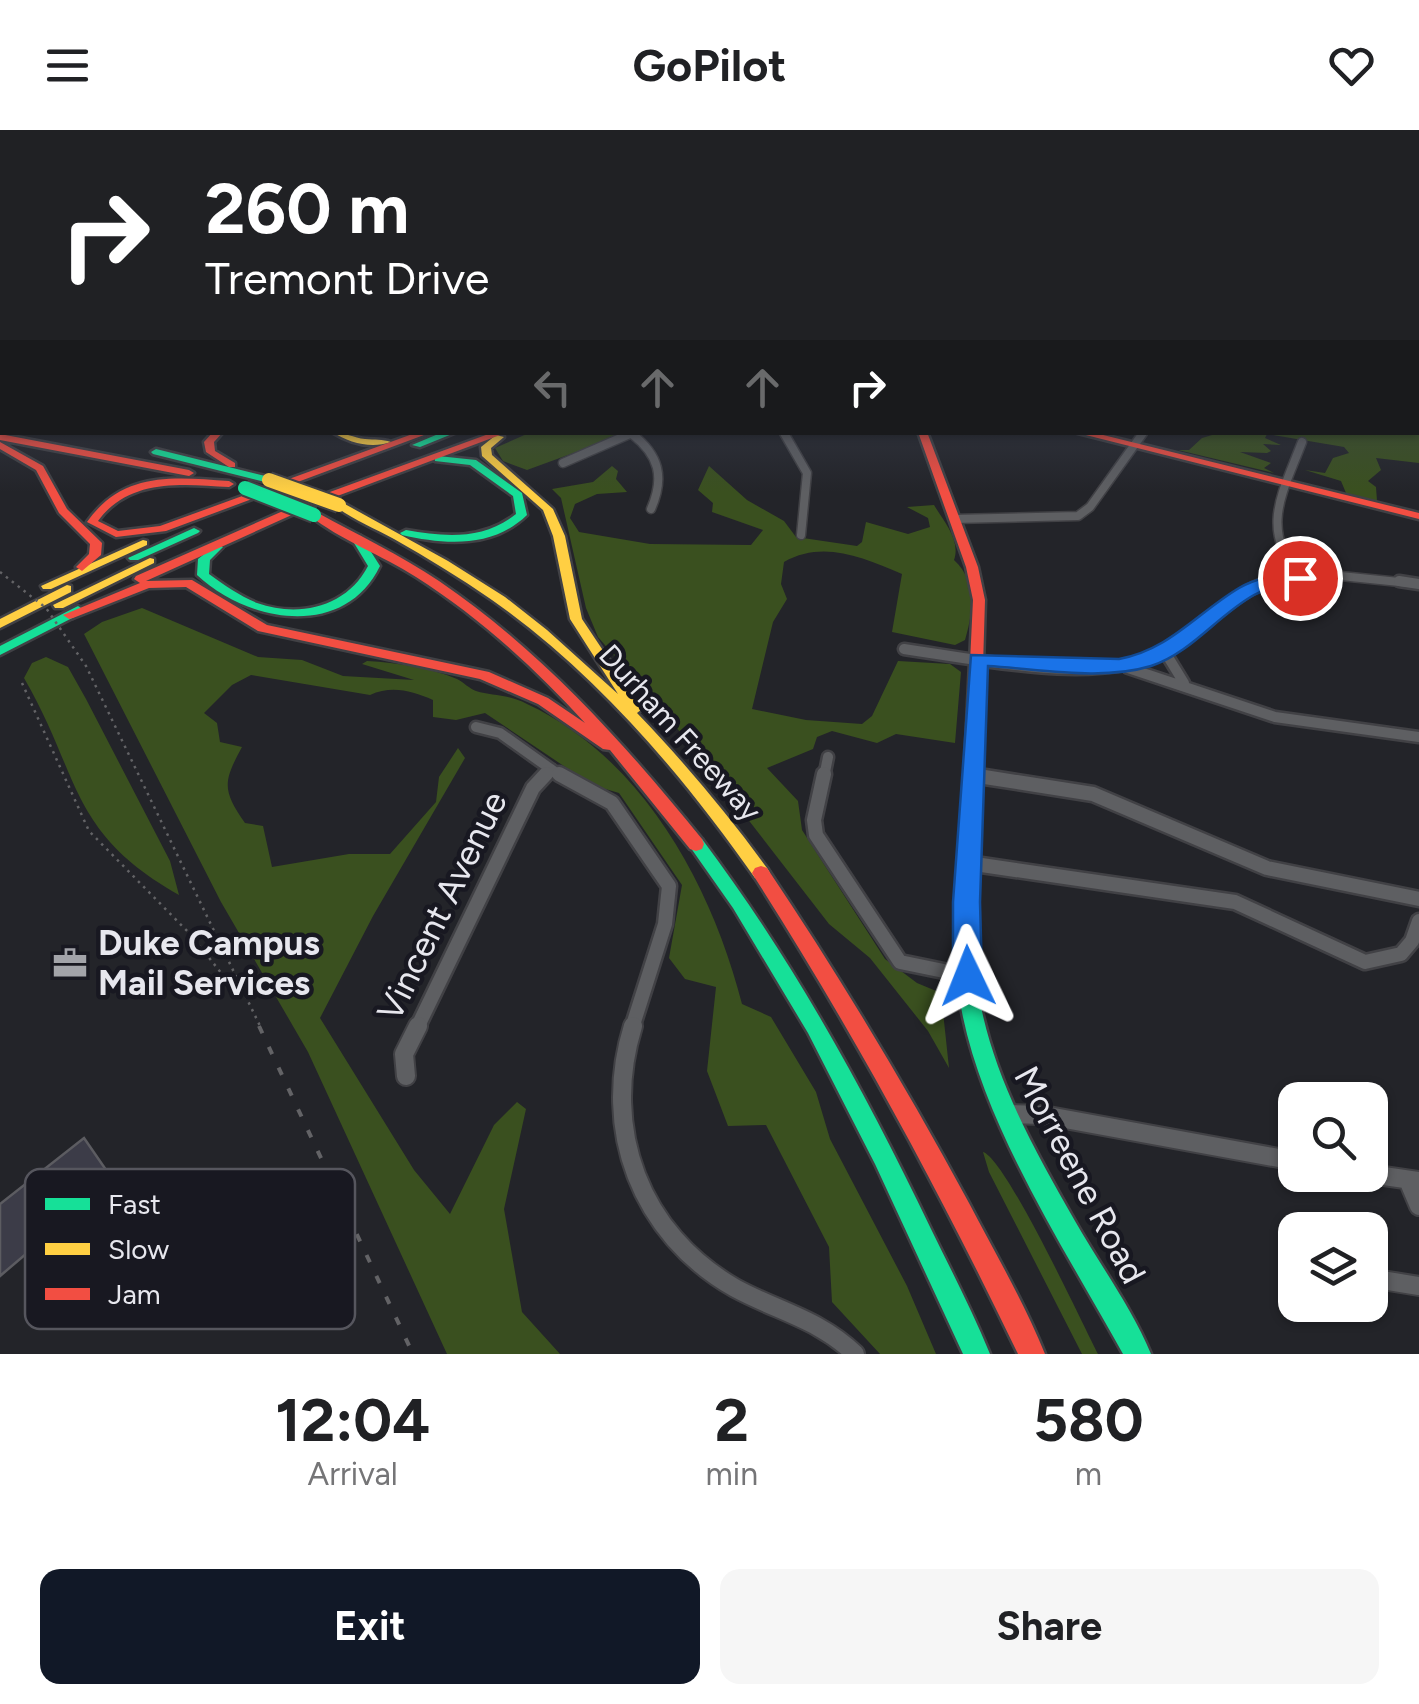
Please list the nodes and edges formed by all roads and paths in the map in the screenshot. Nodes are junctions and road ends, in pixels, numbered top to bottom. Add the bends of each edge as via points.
1 (58, 435) edge
2 (215, 435) edge
3 (327, 435) edge
4 (346, 435) edge
5 (412, 435) edge
6 (419, 435) edge
7 (445, 435) edge
8 (469, 435) edge
9 (497, 435) edge
10 (502, 435) edge
11 (629, 435) edge
12 (636, 435) edge
13 (785, 435) edge
14 (923, 435) edge
15 (1104, 435) edge
16 (0, 437) edge
17 (1139, 439) edge
18 (1302, 442) dead end
19 (0, 445) edge
20 (562, 463) dead end
21 (406, 466) junction
22 (310, 473) junction
23 (240, 482) junction
24 (1288, 484) junction
25 (651, 509) dead end
26 (1419, 516) edge
27 (198, 518) junction
28 (954, 518) junction
29 (245, 530) junction
30 (394, 531) junction
31 (354, 534) junction
32 (802, 535) dead end
33 (1300, 578) junction
34 (59, 580) junction
35 (1419, 584) edge
36 (0, 609) edge
37 (69, 615) junction
38 (0, 624) edge
39 (0, 636) edge
40 (904, 649) dead end
41 (0, 651) edge
42 (1165, 652) junction
43 (978, 660) junction
44 (1119, 666) junction
45 (1184, 682) junction
46 (638, 721) junction
47 (476, 727) dead end
48 (1419, 737) edge
49 (828, 757) dead end
50 (551, 769) junction
51 (641, 770) junction
52 (972, 775) junction
53 (968, 863) junction
54 (1418, 898) edge
55 (1419, 920) edge
56 (968, 976) junction
57 (406, 1076) dead end
58 (1006, 1114) junction
59 (1278, 1158) edge
60 (1388, 1176) edge
61 (1414, 1180) edge
62 (1419, 1206) edge
63 (1388, 1281) edge
64 (1419, 1286) edge
65 (856, 1354) edge
66 (976, 1354) edge
67 (1032, 1354) edge
68 (1138, 1354) edge

1 - 23 main road, Durham Freeway
2 - 23 main road via 211,452
3 - 22 main road via 344,454
4 - 5 main road via 371,443
6 - 22 main road
7 - 38 main road via 219,520
8 - 39 main road via 252,516
9 - 21 main road
10 - 46 main road via 486,453 548,508 576,619 630,695
11 - 20 street
12 - 25 street via 659,464
13 - 32 street via 806,473
14 - 28 main road, Morreene Road
15 - 17 main road
16 - 23 main road, Durham Freeway
17 - 24 main road
17 - 28 street via 1078,516
18 - 24 street
19 - 34 main road via 40,468 63,511 96,542 93,558
21 - 29 main road
21 - 30 main road via 442,458 473,462 518,496 523,510 513,524 476,538
22 - 27 main road
23 - 27 main road via 136,488 103,504 92,522 108,533 133,534
23 - 30 main road, Durham Freeway, bridge via 269,480
23 - 31 main road, Durham Freeway, bridge
24 - 26 main road
24 - 33 street via 1274,533
27 - 34 main road
28 - 43 main road, Morreene Road via 976,582
29 - 31 main road via 206,555 201,572 252,605 288,613 331,606 366,586 374,566
29 - 37 main road
30 - 46 main road, Durham Freeway via 504,601
31 - 51 main road, Durham Freeway via 525,648
33 - 35 street
33 - 42 street via 1246,592
34 - 36 main road
37 - 41 main road
37 - 51 main road via 146,584 188,583 263,628 443,663 510,685 570,717
40 - 43 street
42 - 44 street
42 - 45 street
43 - 44 street
43 - 52 main road, Morreene Road
44 - 45 street
45 - 48 street via 1276,718
46 - 67 main road, Durham Freeway via 724,820 830,980 908,1111
47 - 50 street via 500,733
49 - 56 street via 814,820 828,854 900,962
50 - 57 street, Vincent Avenue via 532,788 404,1054
50 - 65 street via 612,803 669,886 619,1093 625,1149 647,1202 668,1233 736,1288 813,1317
51 - 66 main road, Durham Freeway via 719,874 827,1051
52 - 53 main road, Morreene Road
52 - 54 street via 1093,794 1267,868
53 - 55 street via 1235,902 1365,962 1404,953
53 - 56 main road, Morreene Road
54 - 55 street
56 - 58 main road, Morreene Road via 977,1035
58 - 59 street via 1044,1114
58 - 68 main road, Morreene Road
60 - 61 street
61 - 62 street
63 - 64 street

